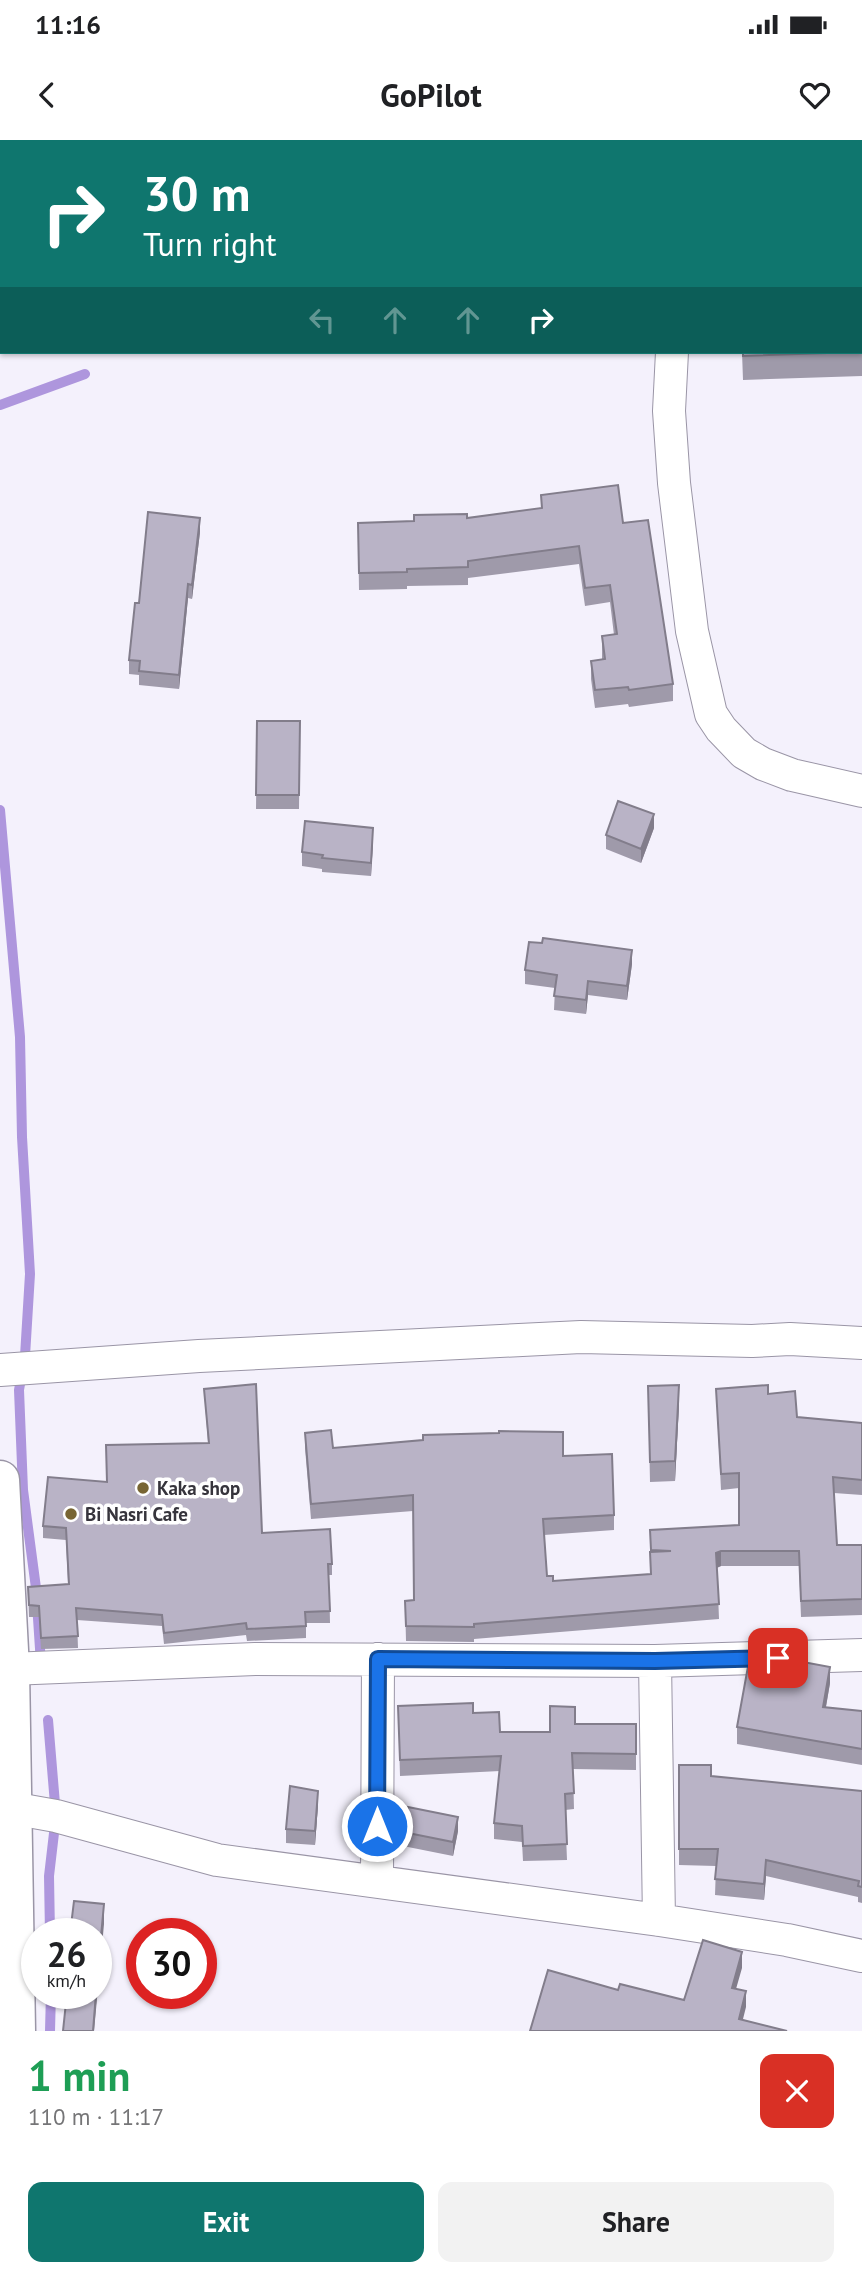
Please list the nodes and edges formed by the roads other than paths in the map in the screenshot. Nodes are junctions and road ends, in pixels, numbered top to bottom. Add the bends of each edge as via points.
1 (672, 354) edge
2 (862, 791) edge
3 (862, 1343) edge
4 (0, 1370) edge
5 (0, 1480) edge
6 (862, 1655) edge
7 (378, 1659) junction
8 (655, 1661) junction
9 (10, 1669) junction
10 (6, 1807) edge
11 (377, 1881) junction
12 (659, 1920) junction
13 (862, 1956) edge
14 (16, 2031) edge

1 - 2 street via 669,411 674,483 692,631 711,714 744,753 763,764
3 - 4 street via 581,1337
5 - 9 main road
6 - 8 street
7 - 8 street
7 - 9 street
7 - 11 street
8 - 12 street
9 - 10 main road
10 - 11 street via 217,1860
10 - 14 main road
11 - 12 street
12 - 13 street

